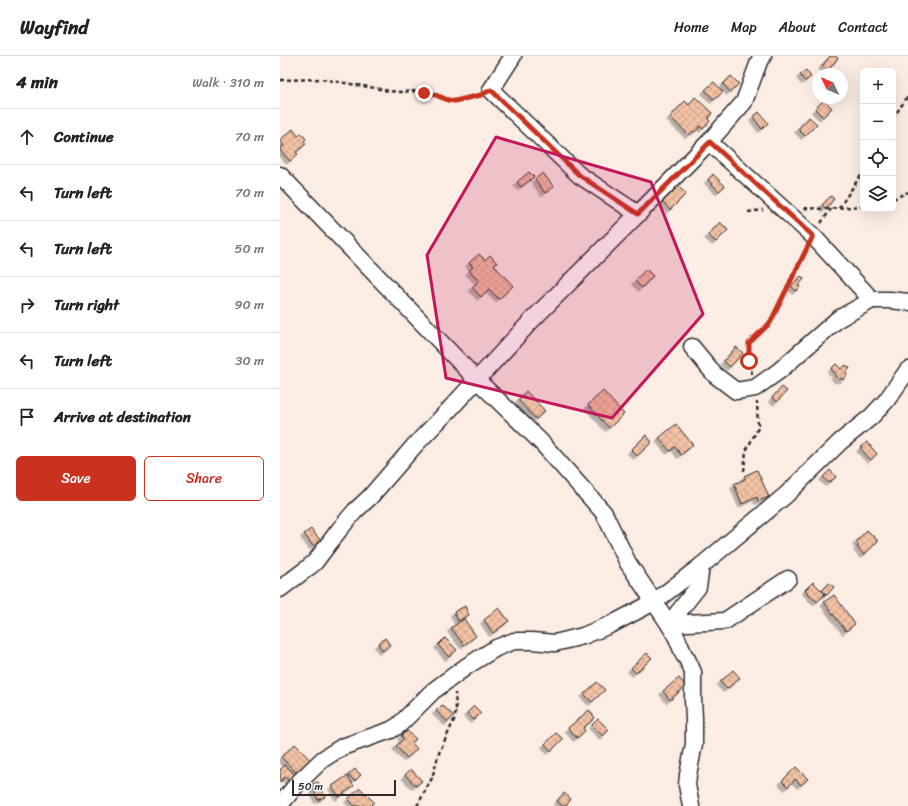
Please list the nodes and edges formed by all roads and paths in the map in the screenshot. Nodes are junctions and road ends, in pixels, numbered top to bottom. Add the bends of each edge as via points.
1 (513, 56) edge
2 (763, 56) edge
3 (280, 80) edge
4 (491, 90) junction
5 (908, 96) edge
6 (896, 114) edge
7 (710, 142) junction
8 (280, 175) edge
9 (860, 176) edge
10 (908, 192) edge
11 (896, 198) edge
12 (839, 208) dead end
13 (831, 209) dead end
14 (638, 214) junction
15 (813, 236) junction
16 (872, 300) junction
17 (908, 302) edge
18 (692, 347) dead end
19 (908, 370) edge
20 (477, 380) junction
21 (755, 388) junction
22 (744, 471) dead end
23 (701, 566) junction
24 (788, 579) dead end
25 (280, 589) edge
26 (654, 602) junction
27 (669, 624) junction
28 (454, 676) junction
29 (280, 805) edge
30 (417, 806) edge
31 (691, 806) edge

1 - 4 street
2 - 7 street via 744,102
3 - 4 path via 321,79 389,91 433,94 455,101
4 - 14 street via 579,175
5 - 6 path
7 - 14 street
7 - 15 street
8 - 20 street
9 - 12 path
10 - 11 path
13 - 15 path
14 - 20 street via 532,320
15 - 16 street
15 - 21 path via 770,323 749,343 749,361
16 - 17 street
16 - 21 street via 838,319 779,371
18 - 21 street via 715,375 736,391
19 - 23 street via 871,417 840,442 786,496
20 - 25 street via 355,511 315,562
20 - 26 street via 541,442 604,513 628,563
21 - 22 path via 758,428 746,451
23 - 26 street
23 - 27 street via 698,587
24 - 27 street via 725,621
26 - 27 street
26 - 28 street via 583,636 555,643 514,641 496,648
27 - 31 street via 694,679 694,744 687,785
28 - 29 street via 433,691 399,725 342,747 323,758
28 - 30 path via 455,718 439,752 432,778

